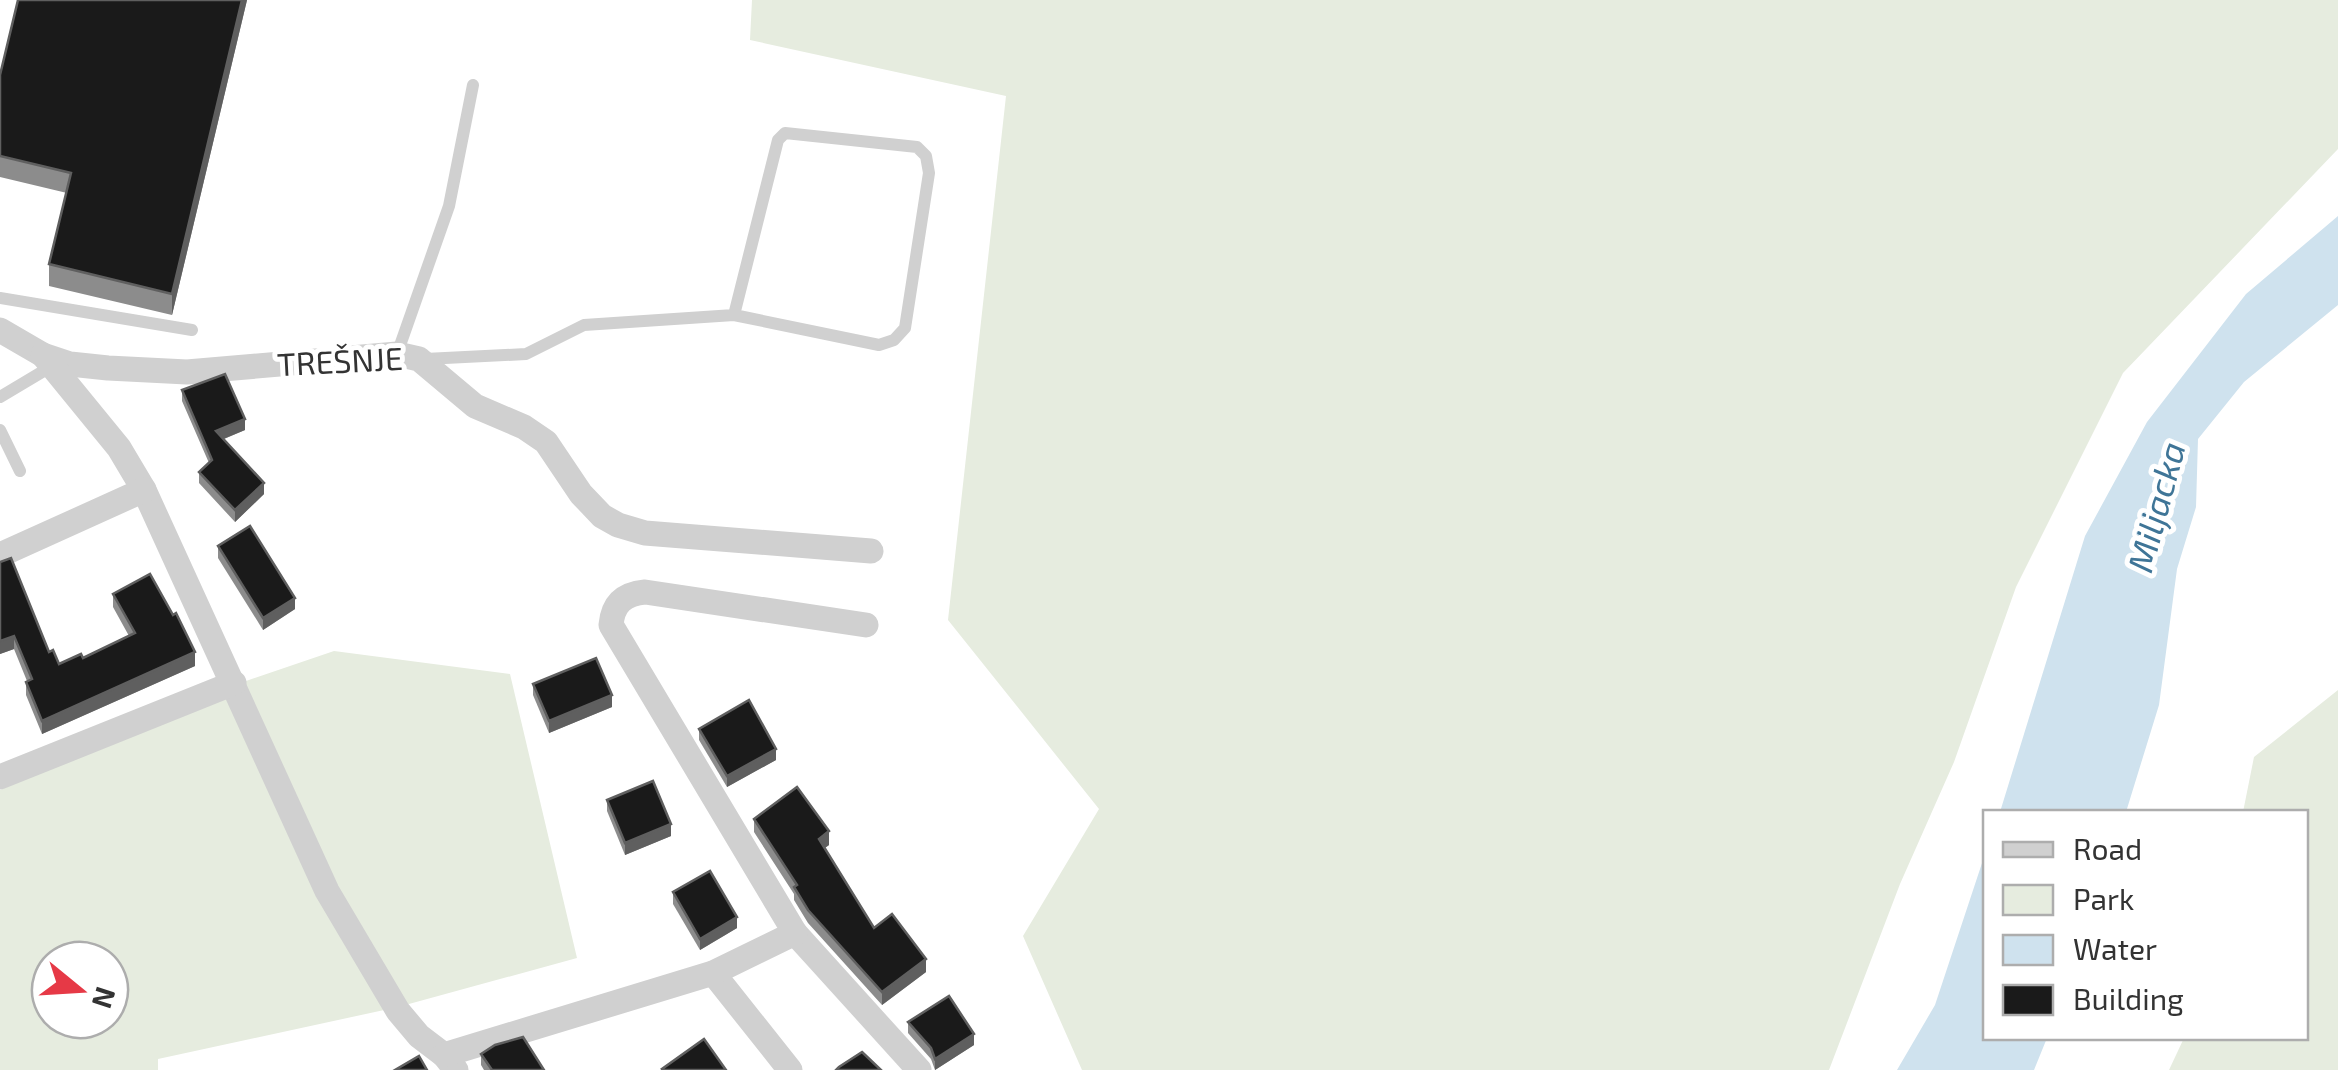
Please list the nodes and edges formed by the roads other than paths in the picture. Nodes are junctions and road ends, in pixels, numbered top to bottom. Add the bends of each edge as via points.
1 (473, 85) dead end
2 (0, 298) edge
3 (734, 315) junction
4 (0, 330) edge
5 (192, 330) dead end
6 (408, 356) junction
7 (48, 360) junction
8 (0, 396) edge
9 (0, 430) edge
10 (20, 471) dead end
11 (144, 490) junction
12 (871, 551) dead end
13 (0, 555) edge
14 (866, 625) dead end
15 (234, 683) junction
16 (0, 778) edge
17 (795, 933) junction
18 (713, 972) junction
19 (450, 1062) edge
20 (790, 1070) edge
21 (919, 1070) edge

1 - 6 lane
2 - 5 lane
3 - 3 lane via 879,345 894,340 905,328 926,156 917,147 785,133
3 - 6 lane via 584,325 526,354
4 - 7 street, TREŠNJE
6 - 7 street, TREŠNJE via 186,372
6 - 12 street, TREŠNJE via 475,406 546,442 581,494 618,525 645,533
7 - 8 lane
7 - 11 street, TREŠNJE
9 - 10 lane
11 - 13 street
11 - 15 street, TREŠNJE
14 - 17 street via 645,592 630,594 612,613 611,625
15 - 16 street
15 - 19 street, TREŠNJE via 327,891 398,1012
17 - 18 street, TREŠNJE
17 - 21 street
18 - 19 street, TREŠNJE
18 - 20 street

